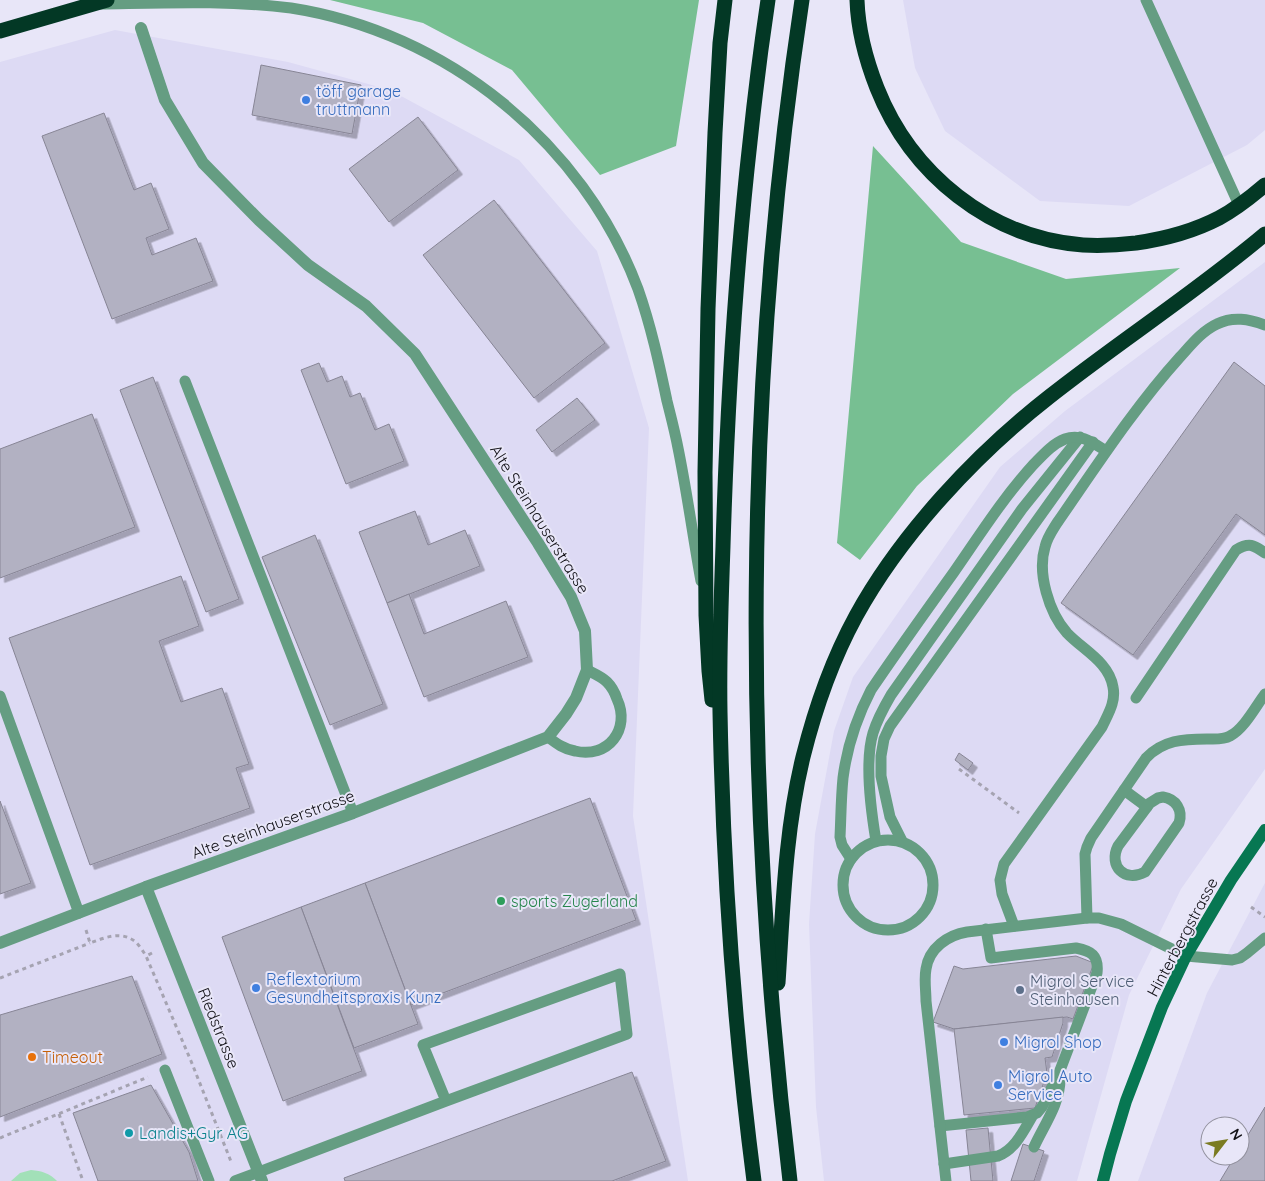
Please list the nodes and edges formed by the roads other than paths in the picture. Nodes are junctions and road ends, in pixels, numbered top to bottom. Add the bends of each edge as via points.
1 (725, 0) edge
2 (768, 0) edge
3 (802, 0) edge
4 (858, 0) edge
5 (1146, 0) edge
6 (101, 2) edge
7 (141, 28) dead end
8 (0, 31) edge
9 (1265, 185) edge
10 (1239, 204) junction
11 (1265, 234) edge
12 (1265, 325) edge
13 (185, 381) dead end
14 (1080, 437) junction
15 (1093, 442) junction
16 (1106, 451) junction
17 (1265, 553) edge
18 (706, 615) junction
19 (587, 670) junction
20 (1265, 694) edge
21 (0, 696) edge
22 (1136, 698) dead end
23 (548, 737) junction
24 (1124, 790) junction
25 (1147, 807) junction
26 (723, 809) junction
27 (353, 813) junction
28 (1265, 830) edge
29 (876, 841) junction
30 (902, 841) junction
31 (850, 859) junction
32 (146, 887) junction
33 (80, 913) junction
34 (1087, 918) junction
35 (1014, 926) junction
36 (986, 929) junction
37 (1265, 938) edge
38 (0, 943) edge
39 (1186, 956) junction
40 (775, 1041) junction
41 (165, 1070) road end
42 (1059, 1072) junction
43 (446, 1101) junction
44 (1033, 1115) junction
45 (940, 1126) junction
46 (1034, 1147) dead end
47 (944, 1164) junction
48 (260, 1176) edge
49 (237, 1180) edge
50 (209, 1181) edge
51 (754, 1181) edge
52 (790, 1181) edge
53 (946, 1181) edge
54 (1103, 1181) edge

1 - 18 highway via 715,133 708,309
2 - 26 highway via 745,186 729,389 721,604
3 - 40 highway via 784,131 768,300 757,556 759,766
4 - 10 highway via 861,32 872,76 903,138 943,184 987,215 1041,238 1104,245 1162,239 1199,227
5 - 10 lane
6 - 8 highway
6 - 18 lane via 250,3 321,13 395,38 433,56 494,96 525,121 570,171 604,219 637,289 657,353 678,449
7 - 19 street, Alte Steinhauserstrasse via 165,100 203,163 308,265 366,306 415,354 572,597 585,631
9 - 10 highway
11 - 40 highway via 1048,397 995,443 924,517 871,590 830,670 802,760 787,857
12 - 16 lane via 1237,319 1210,327 1159,380
13 - 27 lane
14 - 15 lane
14 - 29 lane via 1022,510 891,695 879,717 869,755 869,786
14 - 31 lane via 1063,440 1041,456 1004,500 871,690 853,732 843,778 840,837
15 - 16 lane
15 - 30 lane via 890,726 884,739 881,776 890,816
16 - 35 lane via 1050,535 1042,560 1048,599 1054,614 1068,634 1108,673 1114,697 1102,727 1004,864 1000,880 1002,894
17 - 22 lane via 1249,545 1236,550
18 - 26 highway
19 - 23 street, Alte Steinhauserstrasse via 576,698
19 - 23 lane via 614,690 621,706 622,720 617,735 606,747 593,752 560,747
20 - 24 lane via 1243,725 1226,738 1189,738 1153,750
21 - 33 lane
23 - 27 street, Alte Steinhauserstrasse
24 - 25 lane
24 - 34 lane via 1087,847
25 - 25 lane via 1158,798 1168,798 1180,809 1180,818 1148,868 1137,876 1128,875 1119,869 1115,855
26 - 51 highway via 736,1022
27 - 32 street, Alte Steinhauserstrasse
28 - 39 street, Hinterbergstrasse
29 - 30 lane
29 - 31 lane via 861,848
30 - 31 lane via 925,858 934,886 931,901 923,914 897,930 867,926 846,903 842,888
32 - 33 street, Alte Steinhauserstrasse
32 - 48 street, Riedstrasse
33 - 38 street, Alte Steinhauserstrasse
34 - 35 lane
34 - 39 lane via 1120,924
35 - 36 lane
36 - 42 lane via 990,958 1076,948 1090,951 1097,961 1097,972
36 - 45 lane via 958,933 946,940 932,954 926,969 926,1001
37 - 39 lane via 1240,958 1232,960
39 - 54 street, Hinterbergstrasse via 1162,1007 1126,1101
40 - 52 highway
41 - 50 lane
42 - 44 lane via 1042,1107
42 - 46 lane via 1060,1086 1052,1111
43 - 43 lane via 627,1034 620,974 423,1045
43 - 48 lane
44 - 45 lane
44 - 47 lane via 1005,1154
45 - 47 lane
47 - 53 lane
48 - 49 lane

